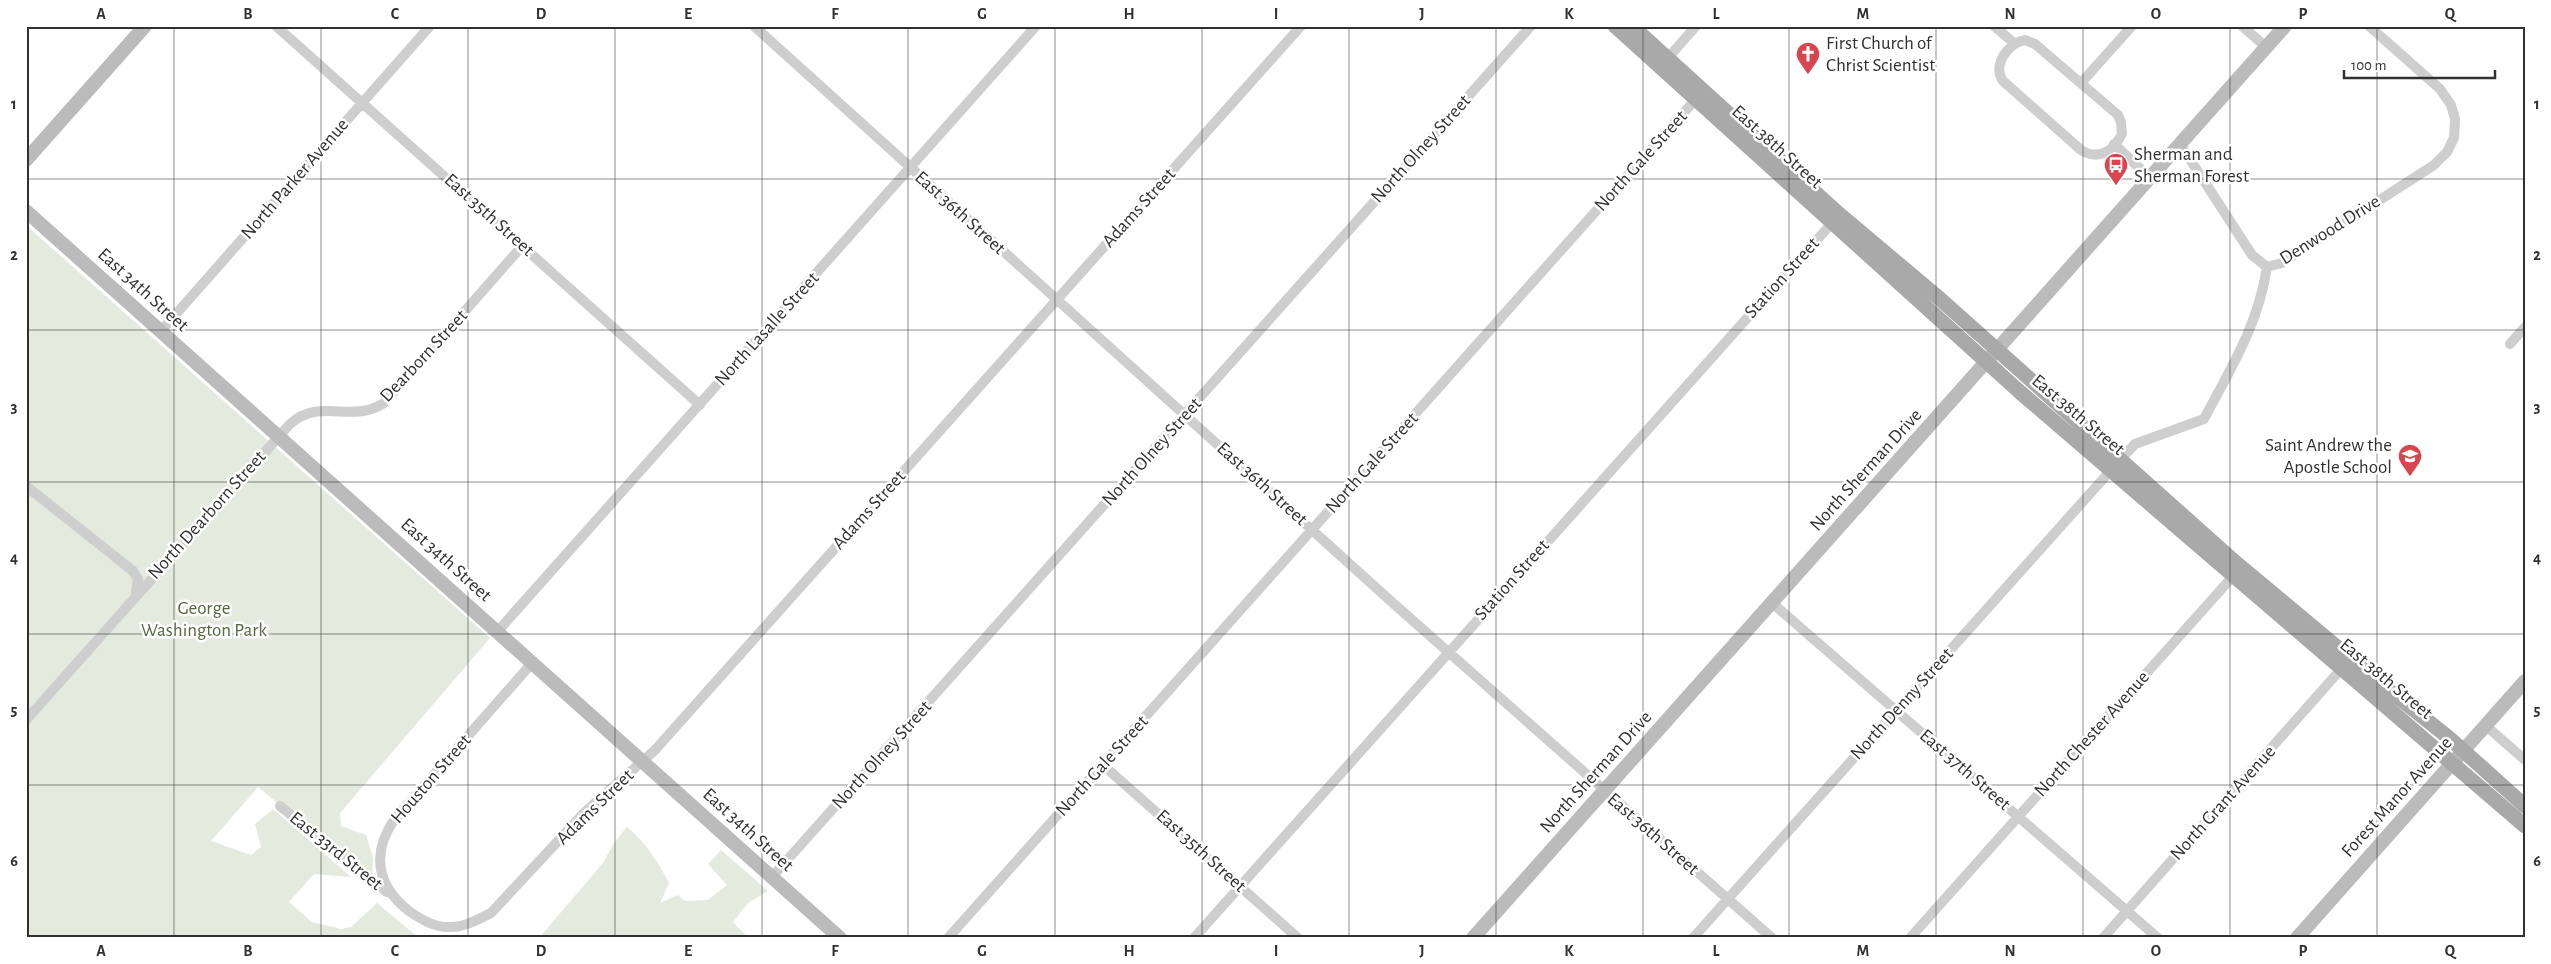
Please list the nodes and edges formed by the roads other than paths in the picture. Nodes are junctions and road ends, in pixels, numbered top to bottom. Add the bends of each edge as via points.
1 (145, 26) edge
2 (276, 26) edge
3 (430, 26) edge
4 (754, 26) edge
5 (1036, 26) edge
6 (1301, 26) edge
7 (1531, 26) edge
8 (1615, 26) edge
9 (1632, 26) edge
10 (1696, 26) edge
11 (1994, 26) edge
12 (2132, 26) edge
13 (2242, 26) edge
14 (2285, 26) edge
15 (2369, 26) edge
16 (2014, 43) junction
17 (2266, 47) junction
18 (1667, 59) junction
19 (2081, 84) junction
20 (1695, 100) junction
21 (362, 102) junction
22 (2114, 144) junction
23 (2180, 144) junction
24 (26, 160) edge
25 (911, 168) junction
26 (2150, 178) junction
27 (26, 211) edge
28 (1832, 223) junction
29 (523, 245) junction
30 (2267, 267) junction
31 (1056, 300) junction
32 (2525, 327) edge
33 (160, 331) junction
34 (2510, 344) dead end
35 (1992, 357) junction
36 (700, 404) junction
37 (1186, 415) junction
38 (278, 436) junction
39 (2116, 465) junction
40 (26, 486) edge
41 (1313, 530) junction
42 (2234, 575) junction
43 (136, 594) junction
44 (1772, 603) junction
45 (497, 632) junction
46 (1448, 651) junction
47 (532, 664) junction
48 (2342, 668) junction
49 (2525, 681) edge
50 (1896, 711) junction
51 (26, 720) edge
52 (2485, 725) junction
53 (2463, 750) junction
54 (2525, 760) edge
55 (643, 762) junction
56 (2452, 762) junction
57 (1103, 765) junction
58 (1604, 791) junction
59 (280, 806) dead end
60 (2525, 806) edge
61 (2018, 816) junction
62 (2525, 826) edge
63 (772, 877) junction
64 (1240, 886) junction
65 (391, 895) junction
66 (1728, 899) junction
67 (404, 907) joint
68 (2128, 911) junction
69 (840, 938) edge
70 (948, 938) edge
71 (1194, 938) edge
72 (1298, 938) edge
73 (1473, 938) edge
74 (1693, 938) edge
75 (1772, 938) edge
76 (1910, 938) edge
77 (2103, 938) edge
78 (2158, 938) edge
79 (2297, 938) edge

1 - 24 main road
2 - 21 street, East 35th Street
3 - 21 street, North Parker Avenue
4 - 25 street, East 36th Street
5 - 25 street, North Lasalle Street
6 - 31 street, Adams Street
7 - 37 street, North Olney Street
8 - 20 main road, East 38th Street
9 - 18 main road, East 38th Street
10 - 18 street
11 - 16 street
12 - 19 street
13 - 17 street
14 - 17 main road, North Sherman Drive
15 - 30 street, Denwood Drive via 2446,97 2455,119 2452,143 2434,165 2282,263
16 - 19 street via 2032,40
16 - 22 street via 1999,65 2003,81 2088,154 2102,154
17 - 23 main road, North Sherman Drive
18 - 35 main road, East 38th Street
19 - 22 street via 2118,116 2122,134
20 - 28 main road, East 38th Street
20 - 41 street, North Gale Street
21 - 29 street, East 35th Street
21 - 33 street, North Parker Avenue
22 - 26 street
23 - 26 main road, North Sherman Drive
23 - 30 street via 2252,256
25 - 31 street, East 36th Street
25 - 36 street, North Lasalle Street
26 - 35 main road, North Sherman Drive
27 - 33 main road, East 34th Street
28 - 35 main road, East 38th Street
28 - 46 street, Station Street
29 - 36 street, East 35th Street
29 - 38 street, Dearborn Street via 384,403 361,413 323,410 305,414
30 - 39 street, Denwood Drive via 2248,337 2204,419 2135,444
31 - 37 street, East 36th Street
31 - 55 street, Adams Street
32 - 34 street
33 - 38 main road, East 34th Street
35 - 39 main road, East 38th Street
35 - 44 main road, North Sherman Drive
36 - 45 street, North Lasalle Street
37 - 41 street, East 36th Street
37 - 63 street, North Olney Street
38 - 43 street, North Dearborn Street
38 - 45 main road, East 34th Street
39 - 42 main road, East 38th Street
39 - 50 street, North Denny Street
39 - 53 main road, East 38th Street
40 - 43 street, North Dearborn Street via 133,571 138,579
41 - 46 street, East 36th Street
41 - 57 street, North Gale Street
42 - 48 main road, East 38th Street
42 - 61 street, North Chester Avenue
43 - 51 street, North Dearborn Street
44 - 50 street, East 37th Street
44 - 58 main road, North Sherman Drive
45 - 47 main road, East 34th Street
46 - 58 street, East 36th Street
46 - 64 street, Station Street
47 - 55 main road, East 34th Street
47 - 65 street, Houston Street via 390,826 383,841 380,867
48 - 56 main road, East 38th Street
48 - 68 street, North Grant Avenue
49 - 52 main road, Forest Manor Avenue
50 - 61 street, East 37th Street
50 - 66 street, North Denny Street
52 - 53 main road, Forest Manor Avenue
52 - 54 street
53 - 56 main road, Forest Manor Avenue
53 - 60 main road, East 38th Street
55 - 63 main road, East 34th Street
55 - 67 street, Adams Street via 585,812 491,913 453,928 420,919
56 - 62 main road, East 38th Street
56 - 79 main road, Forest Manor Avenue
57 - 64 street, East 35th Street
57 - 70 street, North Gale Street
58 - 66 street, East 36th Street
58 - 73 main road, North Sherman Drive
59 - 65 street, East 33rd Street
61 - 68 street, East 37th Street
61 - 76 street, North Chester Avenue
63 - 69 main road, East 34th Street
64 - 71 street, Station Street
64 - 72 street, East 35th Street
65 - 67 street, Houston Street
66 - 74 street, North Denny Street
66 - 75 street, East 36th Street
68 - 77 street, North Grant Avenue
68 - 78 street, East 37th Street

